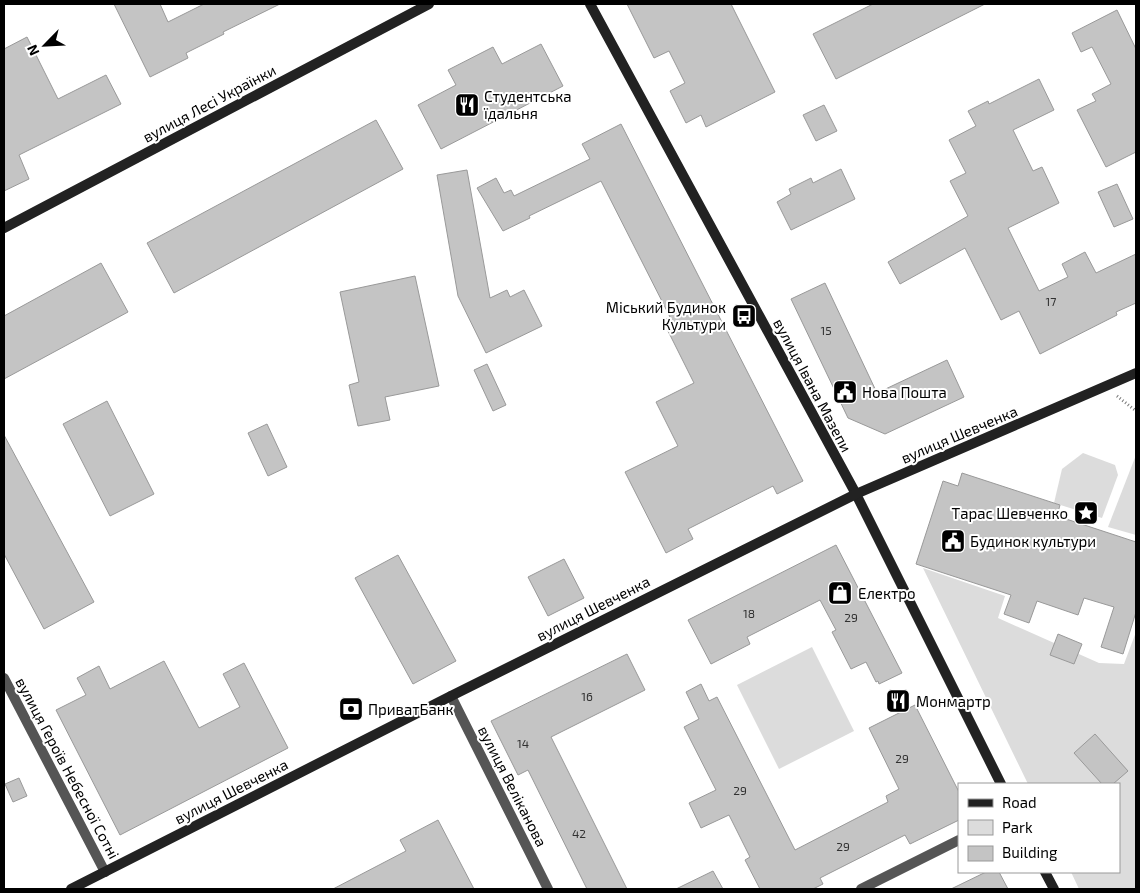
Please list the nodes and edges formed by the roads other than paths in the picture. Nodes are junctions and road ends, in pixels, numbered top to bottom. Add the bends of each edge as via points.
1 (429, 4) edge
2 (590, 4) edge
3 (4, 228) edge
4 (1136, 373) edge
5 (856, 494) junction
6 (4, 678) edge
7 (451, 696) junction
8 (1000, 783) edge
9 (958, 840) edge
10 (105, 872) junction
11 (1046, 873) edge
12 (71, 889) edge
13 (548, 889) edge
14 (861, 889) edge
15 (1054, 889) edge

1 - 3 street, вулиця Лесі Українки
2 - 5 street, вулиця Івана Мазепи
4 - 5 street, вулиця Шевченка
5 - 7 street, вулиця Шевченка
5 - 8 street, вулиця Івана Мазепи
6 - 10 street, вулиця Героїв Небесної Сотні
7 - 10 street, вулиця Шевченка
7 - 13 street, вулиця Веліканова
9 - 14 street
10 - 12 street, вулиця Шевченка
11 - 15 street

